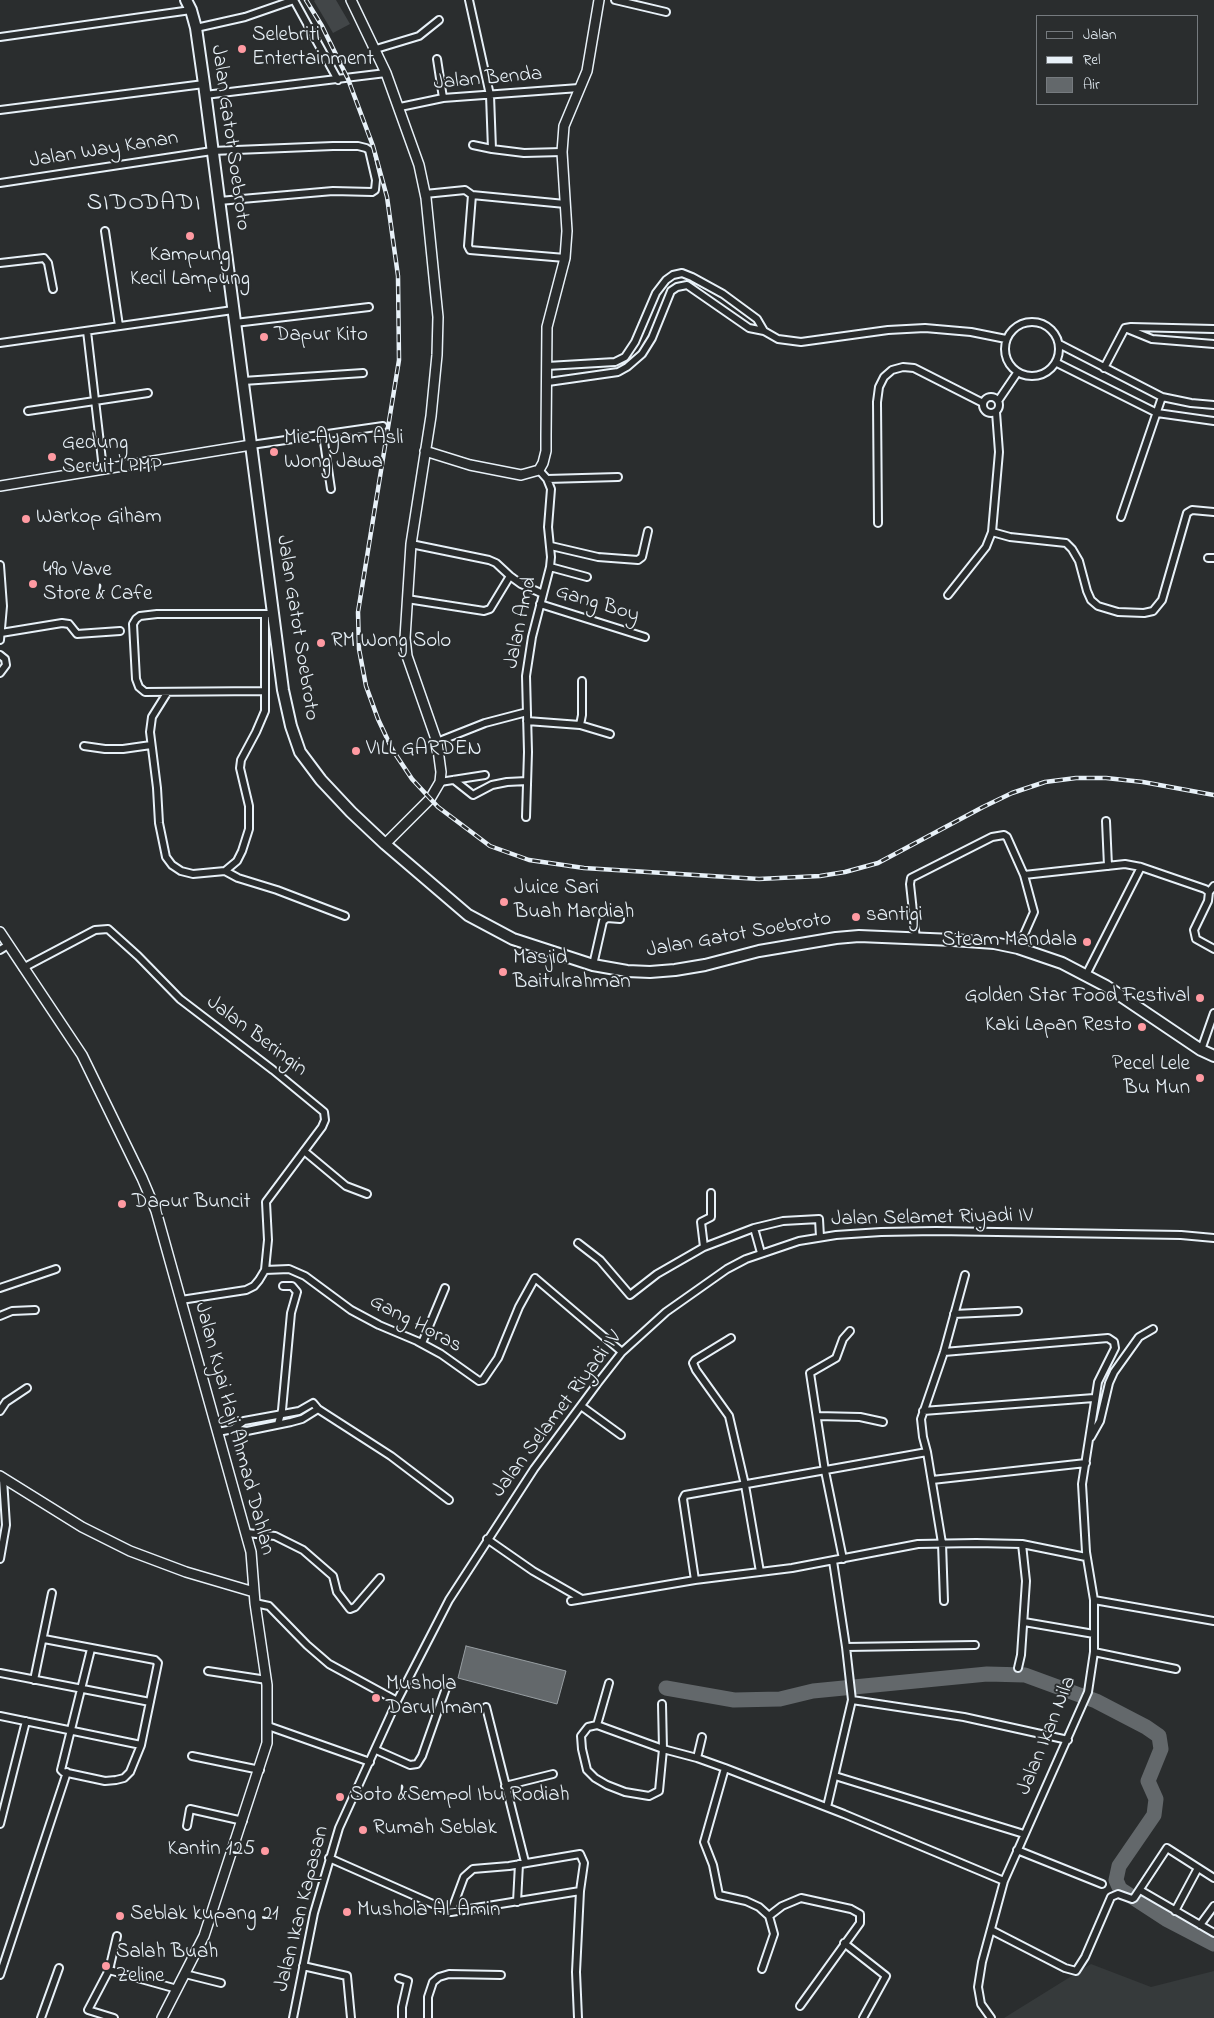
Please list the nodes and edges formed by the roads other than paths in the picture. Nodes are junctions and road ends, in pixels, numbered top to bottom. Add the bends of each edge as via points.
1 (294, 0) edge
2 (351, 0) edge
3 (469, 0) edge
4 (599, 0) edge
5 (616, 0) edge
6 (188, 5) edge
7 (666, 12) dead end
8 (439, 20) dead end
9 (196, 28) junction
10 (0, 38) edge
11 (376, 49) junction
12 (437, 58) dead end
13 (386, 73) junction
14 (338, 80) junction
15 (204, 84) junction
16 (580, 88) junction
17 (205, 95) junction
18 (490, 95) junction
19 (443, 98) junction
20 (400, 107) junction
21 (0, 110) edge
22 (474, 145) dead end
23 (492, 149) junction
24 (212, 151) junction
25 (562, 152) junction
26 (0, 183) edge
27 (425, 194) junction
28 (472, 195) junction
29 (219, 201) junction
30 (565, 204) junction
31 (105, 231) dead end
32 (565, 258) junction
33 (0, 264) edge
34 (692, 277) junction
35 (688, 285) junction
36 (54, 289) dead end
37 (369, 308) dead end
38 (233, 310) junction
39 (235, 322) junction
40 (119, 326) junction
41 (1125, 328) junction
42 (1214, 329) edge
43 (87, 331) junction
44 (764, 332) junction
45 (1006, 339) junction
46 (0, 343) edge
47 (1060, 344) junction
48 (1214, 344) edge
49 (614, 362) junction
50 (1057, 363) junction
51 (547, 366) junction
52 (1104, 368) junction
53 (363, 372) dead end
54 (618, 372) junction
55 (1017, 373) junction
56 (243, 381) junction
57 (548, 382) junction
58 (148, 393) dead end
59 (1162, 397) junction
60 (96, 401) junction
61 (998, 401) junction
62 (983, 403) junction
63 (1214, 405) edge
64 (28, 411) dead end
65 (996, 412) junction
66 (1157, 413) junction
67 (1214, 421) edge
68 (384, 426) dead end
69 (323, 434) junction
70 (251, 445) junction
71 (425, 451) junction
72 (103, 469) junction
73 (539, 470) junction
74 (618, 477) dead end
75 (548, 479) junction
76 (0, 486) edge
77 (331, 489) dead end
78 (1214, 512) edge
79 (1121, 517) dead end
80 (878, 523) dead end
81 (648, 531) dead end
82 (992, 532) junction
83 (411, 544) junction
84 (551, 546) junction
85 (0, 565) edge
86 (550, 567) junction
87 (510, 576) junction
88 (588, 577) dead end
89 (543, 594) junction
90 (948, 596) dead end
91 (407, 599) junction
92 (540, 604) junction
93 (269, 614) junction
94 (120, 631) dead end
95 (1, 636) edge
96 (645, 637) dead end
97 (0, 655) edge
98 (0, 672) edge
99 (582, 681) dead end
100 (168, 692) junction
101 (264, 692) junction
102 (527, 712) junction
103 (527, 721) junction
104 (580, 725) junction
105 (610, 734) dead end
106 (437, 742) junction
107 (151, 745) junction
108 (84, 746) dead end
109 (485, 775) dead end
110 (454, 780) junction
111 (527, 781) junction
112 (440, 782) junction
113 (526, 817) dead end
114 (1106, 821) dead end
115 (385, 844) junction
116 (1108, 866) junction
117 (1141, 867) junction
118 (225, 871) junction
119 (1024, 876) junction
120 (1214, 886) edge
121 (1209, 892) junction
122 (345, 916) dead end
123 (620, 919) dead end
124 (0, 932) edge
125 (916, 939) junction
126 (4, 948) edge
127 (1018, 948) junction
128 (1214, 948) edge
129 (593, 965) junction
130 (23, 968) junction
131 (1086, 975) junction
132 (1214, 1013) edge
133 (1201, 1050) junction
134 (1214, 1056) edge
135 (304, 1151) junction
136 (711, 1193) dead end
137 (367, 1194) dead end
138 (754, 1228) junction
139 (820, 1238) junction
140 (1214, 1238) edge
141 (578, 1243) dead end
142 (704, 1247) junction
143 (761, 1253) junction
144 (56, 1269) dead end
145 (265, 1270) junction
146 (965, 1275) dead end
147 (283, 1286) dead end
148 (0, 1288) edge
149 (445, 1288) dead end
150 (181, 1300) junction
151 (35, 1310) dead end
152 (1018, 1312) dead end
153 (954, 1314) junction
154 (0, 1316) edge
155 (1153, 1329) dead end
156 (850, 1330) dead end
157 (731, 1338) dead end
158 (422, 1343) junction
159 (622, 1352) junction
160 (944, 1352) junction
161 (27, 1388) dead end
162 (1094, 1398) junction
163 (581, 1406) junction
164 (318, 1409) junction
165 (0, 1411) edge
166 (923, 1411) junction
167 (280, 1415) junction
168 (817, 1416) junction
169 (883, 1422) dead end
170 (278, 1424) junction
171 (233, 1429) junction
172 (218, 1432) junction
173 (621, 1435) dead end
174 (1090, 1438) junction
175 (927, 1452) junction
176 (1086, 1463) junction
177 (825, 1471) junction
178 (2, 1478) edge
179 (932, 1480) junction
180 (745, 1485) junction
181 (450, 1500) dead end
182 (247, 1534) junction
183 (487, 1539) junction
184 (942, 1543) junction
185 (1022, 1544) junction
186 (1086, 1557) junction
187 (0, 1559) edge
188 (842, 1559) junction
189 (833, 1561) junction
190 (760, 1572) junction
191 (380, 1578) dead end
192 (695, 1580) junction
193 (254, 1592) junction
194 (52, 1593) dead end
195 (582, 1599) junction
196 (1094, 1600) junction
197 (571, 1601) dead end
198 (944, 1601) dead end
199 (255, 1603) junction
200 (1214, 1621) edge
201 (1024, 1622) junction
202 (1094, 1634) junction
203 (44, 1639) junction
204 (975, 1645) dead end
205 (846, 1647) junction
206 (91, 1649) junction
207 (1094, 1652) junction
208 (1018, 1668) dead end
209 (1176, 1669) dead end
210 (208, 1671) dead end
211 (0, 1673) edge
212 (34, 1680) junction
213 (267, 1680) junction
214 (609, 1683) dead end
215 (446, 1688) dead end
216 (82, 1689) junction
217 (852, 1697) junction
218 (397, 1701) junction
219 (150, 1702) junction
220 (662, 1704) dead end
221 (486, 1707) dead end
222 (0, 1716) edge
223 (26, 1721) junction
224 (597, 1725) junction
225 (268, 1726) junction
226 (72, 1731) junction
227 (702, 1737) dead end
228 (1068, 1740) junction
229 (141, 1745) junction
230 (663, 1749) junction
231 (376, 1750) junction
232 (192, 1756) dead end
233 (697, 1758) junction
234 (370, 1762) junction
235 (725, 1768) junction
236 (260, 1770) junction
237 (67, 1772) junction
238 (553, 1774) dead end
239 (835, 1776) junction
240 (505, 1786) junction
241 (827, 1807) junction
242 (243, 1821) junction
243 (0, 1824) edge
244 (188, 1826) dead end
245 (1024, 1834) junction
246 (1017, 1850) junction
247 (330, 1858) junction
248 (522, 1863) junction
249 (1198, 1868) junction
250 (1214, 1878) edge
251 (1004, 1881) junction
252 (1102, 1884) dead end
253 (580, 1891) junction
254 (1139, 1892) junction
255 (517, 1902) junction
256 (1214, 1906) edge
257 (1175, 1911) junction
258 (451, 1912) junction
259 (769, 1916) junction
260 (1200, 1925) junction
261 (991, 1930) junction
262 (1214, 1933) edge
263 (117, 1936) dead end
264 (844, 1943) junction
265 (303, 1966) junction
266 (59, 1968) dead end
267 (762, 1969) dead end
268 (109, 1970) junction
269 (185, 1974) junction
270 (0, 1975) edge
271 (501, 1975) dead end
272 (399, 1978) dead end
273 (221, 1983) dead end
274 (177, 1989) junction
275 (800, 2006) dead end
276 (41, 2018) edge
277 (114, 2018) edge
278 (162, 2018) edge
279 (293, 2018) edge
280 (351, 2018) edge
281 (402, 2018) edge
282 (428, 2018) edge
283 (578, 2018) edge
284 (863, 2018) edge
285 (991, 2018) edge

1 - 9 street via 245,17
1 - 14 street
2 - 11 street
3 - 18 street
4 - 16 street via 587,71
5 - 7 street
6 - 9 main road, Jalan Gatot Soebroto
6 - 10 street
8 - 11 street via 419,36
9 - 15 main road, Jalan Gatot Soebroto
11 - 13 street
12 - 19 street
13 - 14 street
13 - 20 street
14 - 17 street
15 - 17 main road, Jalan Gatot Soebroto
15 - 21 street
16 - 18 street, Jalan Benda
16 - 25 street via 564,126
17 - 24 main road, Jalan Gatot Soebroto
18 - 19 street, Jalan Benda
18 - 23 street
19 - 20 street, Jalan Benda
20 - 27 street
22 - 23 street
23 - 25 street via 524,153
24 - 26 street, Jalan Way Kanan
24 - 29 main road, Jalan Gatot Soebroto
24 - 29 street, Jalan Way Kanan via 358,146 369,150 376,180 372,192 333,191
25 - 30 street
27 - 28 street via 464,190
27 - 71 street via 438,317 437,355
28 - 30 street
28 - 32 street via 470,250
29 - 38 main road, Jalan Gatot Soebroto
30 - 32 street
31 - 40 street
32 - 51 street via 547,327
33 - 36 street via 44,258
34 - 35 street
34 - 44 street via 757,319
34 - 49 street via 682,273 666,280 656,293 635,342 625,357
35 - 44 street via 749,328
35 - 54 street via 671,291 642,354
37 - 39 street
38 - 39 main road, Jalan Gatot Soebroto
38 - 40 street
39 - 56 main road, Jalan Gatot Soebroto
40 - 43 street
41 - 42 street
41 - 48 street via 1152,339
41 - 52 street
43 - 46 street
43 - 60 street
44 - 45 street via 801,342 925,328
45 - 47 street via 1021,324 1032,322 1044,324 1054,332
45 - 55 street via 1004,352 1008,364
47 - 50 street
47 - 52 street
49 - 51 street
49 - 54 street
50 - 55 street via 1046,373 1032,377
50 - 66 street
51 - 57 street
52 - 59 street
53 - 56 street
54 - 57 street
55 - 61 street
56 - 70 main road, Jalan Gatot Soebroto
57 - 73 street via 546,451
58 - 60 street
59 - 63 street via 1191,404
59 - 66 street
60 - 64 street
60 - 72 street
61 - 62 street via 990,397
61 - 65 street
62 - 65 street via 985,410
62 - 80 street via 914,368 892,370 884,377 876,402
65 - 82 street via 999,452
66 - 67 street
66 - 79 street
68 - 69 street
69 - 70 street
69 - 77 street
70 - 72 street
70 - 93 main road, Jalan Gatot Soebroto
71 - 73 street via 511,474
71 - 83 street
72 - 76 street
73 - 75 street
74 - 75 street
75 - 84 street, Jalan Amd via 551,489 548,527
78 - 82 street via 1192,510 1187,513 1162,600 1149,613 1118,612 1098,606 1088,591 1079,561 1066,543
81 - 84 street via 642,557 638,560 598,557
82 - 90 street via 986,547
83 - 87 street via 489,560
83 - 91 street
84 - 86 street, Jalan Amd
85 - 95 street
86 - 88 street
86 - 89 street, Jalan Amd
87 - 89 street
87 - 91 street via 490,609 484,611
89 - 92 street, Jalan Amd
91 - 106 street via 407,656
92 - 96 street, Gang Boy
92 - 102 street, Jalan Amd via 526,676
93 - 100 street via 157,614 136,619 133,627 139,687 145,692
93 - 101 street
93 - 115 main road, Jalan Gatot Soebroto via 291,726 300,752 321,780
94 - 95 street via 77,634 68,624 62,623
97 - 98 street via 6,662
99 - 104 street
100 - 101 street
100 - 107 street via 152,716
101 - 118 street via 265,711 240,768 249,806 249,829 239,856
102 - 103 street, Jalan Amd
102 - 106 street via 486,723
103 - 104 street
103 - 111 street, Jalan Amd
104 - 105 street
106 - 112 street
107 - 108 street via 123,749
107 - 118 street via 166,857 181,871 193,874
109 - 110 street
110 - 111 street via 473,795 492,785
110 - 112 street
111 - 113 street, Jalan Amd
112 - 115 street via 430,799
114 - 116 street
115 - 129 main road, Jalan Gatot Soebroto via 468,914 490,928 513,940
116 - 117 street via 1125,864
116 - 119 street
117 - 121 street
117 - 131 street
118 - 122 street
119 - 125 street via 1007,837 1001,835 976,844 911,878
119 - 127 street via 1034,912
120 - 121 street
121 - 128 street via 1194,930 1196,938
123 - 129 street via 607,918 603,921
124 - 126 street, Jalan Kyai Haji Ahmad Dahlan
125 - 127 main road, Jalan Gatot Soebroto
125 - 129 main road, Jalan Gatot Soebroto via 836,938 658,972
126 - 130 street, Jalan Kyai Haji Ahmad Dahlan
127 - 131 main road, Jalan Gatot Soebroto
130 - 135 street, Jalan Beringin via 94,930 108,929 180,999 324,1112 325,1120
130 - 150 street, Jalan Kyai Haji Ahmad Dahlan via 82,1055 142,1178 163,1231
131 - 133 main road, Jalan Gatot Soebroto
132 - 133 street
133 - 134 main road, Jalan Gatot Soebroto
135 - 137 street via 346,1186
135 - 145 street, Jalan Beringin via 266,1202 268,1240
136 - 142 street via 711,1217 701,1222
138 - 139 street via 783,1221 819,1219
138 - 142 street
138 - 143 street
139 - 140 street, Jalan Selamet Riyadi IV via 936,1231
139 - 143 street, Jalan Selamet Riyadi IV
141 - 142 street via 600,1260 630,1295 657,1274
143 - 159 street, Jalan Selamet Riyadi IV via 701,1286
144 - 148 street
145 - 150 street via 254,1286 246,1290
145 - 158 street, Gang Horas via 282,1268 299,1273 351,1310
146 - 153 street
147 - 167 street via 292,1286 297,1292 291,1313
149 - 158 street
150 - 172 street, Jalan Kyai Haji Ahmad Dahlan
151 - 154 street via 12,1311
152 - 153 street
153 - 160 street
155 - 174 street via 1139,1338 1114,1372 1100,1421
156 - 168 street via 836,1358 810,1373
157 - 180 street via 693,1364 729,1416
158 - 159 street, Gang Horas via 481,1382 498,1358 518,1307 535,1278
159 - 163 street, Jalan Selamet Riyadi IV
160 - 162 street, Jalan Ikan Nila via 1112,1339 1115,1349 1101,1375
160 - 166 street
161 - 165 street via 6,1402
162 - 166 street
162 - 174 street, Jalan Ikan Nila
163 - 173 street
163 - 183 street, Jalan Selamet Riyadi IV
164 - 167 street via 313,1403 298,1412
164 - 170 street via 302,1419
164 - 181 street via 391,1456
166 - 175 street via 921,1427
167 - 170 street
167 - 171 street via 244,1421
168 - 169 street via 860,1417
168 - 177 street
170 - 171 street via 247,1431
171 - 172 street
172 - 182 street, Jalan Kyai Haji Ahmad Dahlan
174 - 176 street, Jalan Ikan Nila
175 - 177 street
175 - 179 street
176 - 179 street
176 - 186 street, Jalan Ikan Nila via 1082,1484
177 - 180 street
177 - 188 street
178 - 187 street via 6,1525
178 - 193 street via 82,1527 130,1551
179 - 184 street
180 - 190 street
180 - 192 street via 683,1497
182 - 191 street via 275,1536 302,1550 333,1576 337,1592 350,1609
182 - 193 street, Jalan Kyai Haji Ahmad Dahlan
183 - 195 street
183 - 218 street, Jalan Selamet Riyadi IV via 449,1600
184 - 185 street
184 - 188 street via 898,1547
184 - 198 street
185 - 186 street
185 - 201 street via 1026,1581
186 - 196 street, Jalan Ikan Nila
188 - 189 street
189 - 190 street
189 - 205 street
190 - 192 street
192 - 195 street
193 - 199 street, Jalan Kyai Haji Ahmad Dahlan
194 - 203 street
195 - 197 street
196 - 200 street
196 - 202 street, Jalan Ikan Nila
199 - 213 street, Jalan Kyai Haji Ahmad Dahlan
199 - 218 street via 269,1606 329,1664
201 - 202 street
201 - 208 street
202 - 207 street, Jalan Ikan Nila
203 - 206 street
203 - 212 street
204 - 205 street
205 - 217 street
206 - 216 street
206 - 219 street via 156,1661
207 - 209 street
207 - 228 street, Jalan Ikan Nila via 1088,1692
210 - 213 street
211 - 212 street
212 - 216 street
213 - 225 street, Jalan Kyai Haji Ahmad Dahlan
214 - 224 street
215 - 231 street via 417,1764 410,1765
216 - 219 street
216 - 226 street
217 - 228 street
217 - 239 street
218 - 231 street, Jalan Ikan Kapasan
219 - 229 street
220 - 230 street
221 - 240 street
222 - 223 street
223 - 226 street
223 - 243 street
224 - 230 street
224 - 230 street via 588,1727 581,1736 587,1770 595,1778 625,1792 656,1794 660,1786
225 - 234 street
225 - 236 street, Jalan Kyai Haji Ahmad Dahlan
226 - 229 street
226 - 237 street via 61,1768
227 - 233 street
228 - 245 street, Jalan Ikan Nila
229 - 237 street via 127,1776 121,1779 105,1781
230 - 233 street
231 - 234 street, Jalan Ikan Kapasan
232 - 236 street
233 - 235 street
234 - 247 street, Jalan Ikan Kapasan via 339,1828
235 - 241 street
235 - 259 street via 704,1842 717,1892 746,1901
236 - 242 street, Jalan Kyai Haji Ahmad Dahlan
237 - 270 street
238 - 240 street
239 - 241 street
239 - 245 street
240 - 248 street
241 - 251 street
242 - 244 street via 190,1809
242 - 269 street, Jalan Kyai Haji Ahmad Dahlan via 211,1920
245 - 246 street, Jalan Ikan Nila
246 - 251 street, Jalan Ikan Nila
246 - 252 street
247 - 258 street
247 - 265 street, Jalan Ikan Kapasan
248 - 253 street via 580,1854 584,1863
248 - 255 street
248 - 258 street via 468,1872
249 - 250 street
249 - 254 street via 1167,1848
249 - 257 street
251 - 261 street, Jalan Ikan Nila
253 - 255 street
253 - 283 street via 576,1972
254 - 257 street
254 - 261 street via 1132,1899 1118,1894 1111,1897 1076,1971 1070,1971
255 - 258 street
256 - 260 street
257 - 260 street
259 - 264 street via 800,1898 858,1911 860,1923
259 - 267 street via 774,1934
260 - 262 street
261 - 285 street, Jalan Ikan Nila via 978,1987 981,2004
263 - 268 street
264 - 275 street
264 - 284 street via 886,1976
265 - 279 street, Jalan Ikan Kapasan
265 - 280 street via 347,1976
266 - 276 street
268 - 274 street
268 - 277 street via 88,2010
269 - 273 street
269 - 274 street, Jalan Kyai Haji Ahmad Dahlan
271 - 282 street via 449,1974 436,1979 428,1997
272 - 281 street via 408,1981
274 - 278 street, Jalan Kyai Haji Ahmad Dahlan

